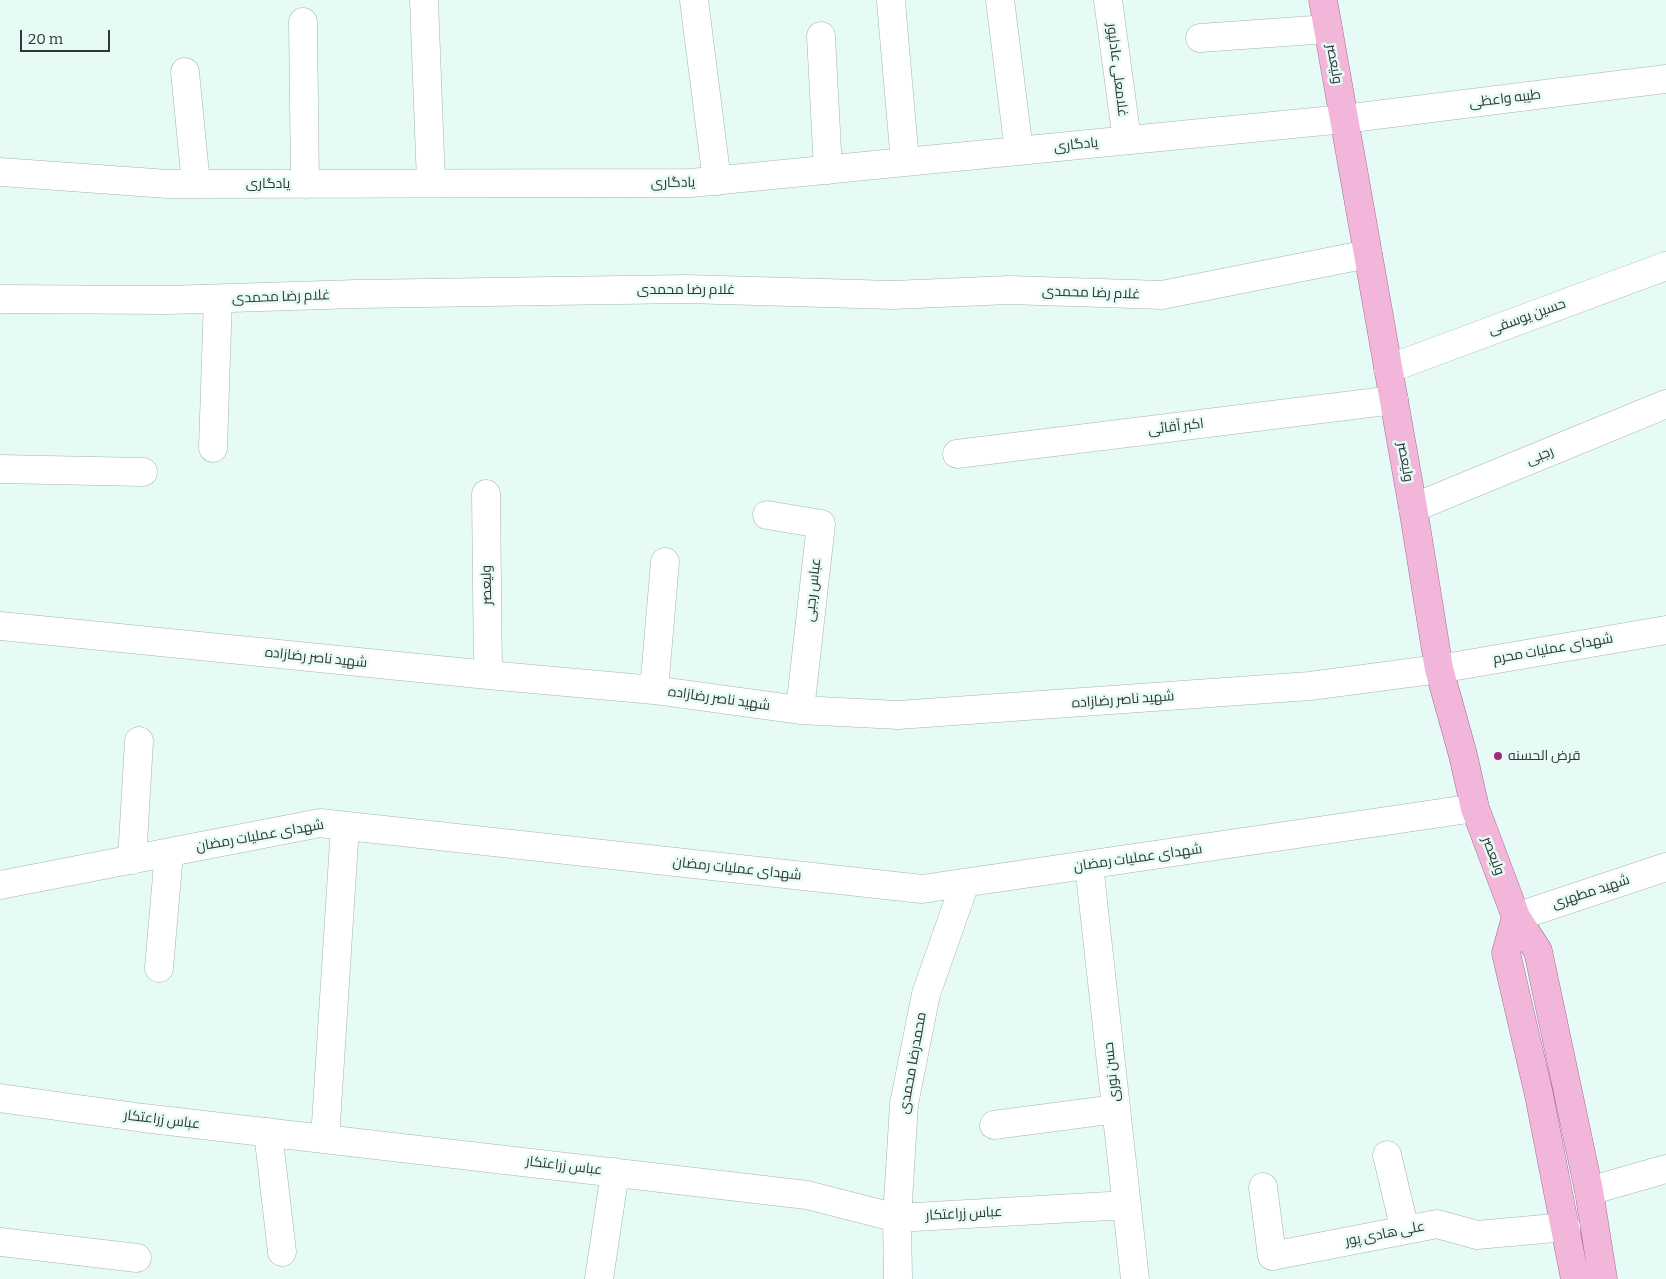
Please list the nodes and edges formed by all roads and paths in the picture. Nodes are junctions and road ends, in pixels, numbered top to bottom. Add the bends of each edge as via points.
1 (424, 0) edge
2 (694, 0) edge
3 (1000, 0) edge
4 (1108, 0) edge
5 (1323, 0) edge
6 (891, 2) dead end
7 (303, 22) dead end
8 (1328, 29) junction
9 (821, 36) dead end
10 (1200, 38) dead end
11 (185, 72) dead end
12 (1666, 79) edge
13 (1344, 119) junction
14 (1126, 140) junction
15 (1019, 151) junction
16 (905, 162) junction
17 (828, 170) junction
18 (0, 172) edge
19 (716, 181) junction
20 (431, 183) junction
21 (196, 184) junction
22 (305, 184) junction
23 (1368, 254) junction
24 (1666, 266) edge
25 (0, 299) edge
26 (218, 299) junction
27 (1388, 368) junction
28 (1394, 400) junction
29 (1666, 404) edge
30 (213, 448) dead end
31 (957, 454) dead end
32 (0, 469) edge
33 (143, 472) dead end
34 (486, 494) dead end
35 (1413, 508) junction
36 (766, 515) dead end
37 (665, 562) dead end
38 (0, 626) edge
39 (1666, 630) edge
40 (1439, 669) junction
41 (488, 675) junction
42 (654, 690) junction
43 (800, 710) junction
44 (138, 741) dead end
45 (1475, 808) junction
46 (345, 826) junction
47 (169, 853) junction
48 (132, 860) junction
49 (1089, 865) junction
50 (1666, 868) edge
51 (965, 883) junction
52 (0, 885) edge
53 (1516, 917) junction
54 (159, 968) dead end
55 (0, 1098) edge
56 (1116, 1109) junction
57 (994, 1125) dead end
58 (268, 1132) junction
59 (325, 1139) junction
60 (1386, 1155) dead end
61 (1666, 1169) edge
62 (615, 1172) junction
63 (1263, 1187) dead end
64 (1589, 1190) junction
65 (1127, 1205) junction
66 (897, 1218) junction
67 (1566, 1227) junction
68 (1405, 1230) junction
69 (0, 1242) edge
70 (282, 1252) dead end
71 (137, 1258) dead end
72 (599, 1279) edge
73 (898, 1279) edge
74 (1135, 1279) edge
75 (1575, 1279) edge
76 (1602, 1279) edge

1 - 20 street
2 - 19 street
3 - 15 street
4 - 14 street, غلامعلی عادلپور
5 - 8 main road, ولیعصر
6 - 16 street
7 - 22 street
8 - 10 street
8 - 13 main road, ولیعصر
9 - 17 street
11 - 21 street
12 - 13 street, طیبه واعظی
13 - 14 street, یادگاری
13 - 23 main road, ولیعصر
14 - 15 street, یادگاری
15 - 16 street, یادگاری
16 - 17 street, یادگاری
17 - 19 street, یادگاری
18 - 21 street, یادگاری
19 - 20 street, یادگاری
20 - 22 street, یادگاری
21 - 22 street, یادگاری
23 - 26 street, غلام رضا محمدی via 1162,295 1009,290 893,296 686,288
23 - 27 main road, ولیعصر
24 - 27 street, حسین یوسفی
25 - 26 street, غلام رضا محمدی
26 - 30 street
27 - 28 main road, ولیعصر
28 - 31 street, اکبر آقائی
28 - 35 main road, ولیعصر
29 - 35 street, رجبی
32 - 33 street
34 - 41 street, ولیعصر
35 - 40 main road, ولیعصر
36 - 43 street, عباس رجبی via 821,524
37 - 42 street
38 - 41 street, شهید ناصر رضازاده
39 - 40 street, شهدای عملیات محرم
40 - 43 street, شهید ناصر رضازاده via 1310,686 948,712 898,715
40 - 45 main road, ولیعصر
41 - 42 street, شهید ناصر رضازاده
42 - 43 street, شهید ناصر رضازاده
44 - 48 street
45 - 49 street, شهدای عملیات رمضان
45 - 53 main road, ولیعصر
46 - 47 street, شهدای عملیات رمضان via 320,823
46 - 51 street, شهدای عملیات رمضان via 922,889
46 - 59 street
47 - 48 street, شهدای عملیات رمضان
47 - 54 street
48 - 52 street, شهدای عملیات رمضان
49 - 51 street, شهدای عملیات رمضان
49 - 56 street, حسن نوری
50 - 53 street, شهید مطهری
51 - 66 street, محمدرضا محمدی via 924,1003 904,1104
53 - 64 main road, ولیعصر via 1538,951
53 - 67 main road via 1506,953
55 - 58 street, عباس زراعتکار
56 - 57 street
56 - 65 street, حسن نوری
58 - 59 street, عباس زراعتکار
58 - 70 street
59 - 62 street, عباس زراعتکار
60 - 68 street
61 - 64 street
62 - 66 street, عباس زراعتکار via 807,1194
62 - 72 street
63 - 68 street, علی هادی پور via 1272,1256
64 - 76 main road, ولیعصر
65 - 66 street, عباس زراعتکار
65 - 74 street, حسن نوری
66 - 73 street, محمدرضا محمدی
67 - 68 street, علی هادی پور via 1477,1235 1436,1224
67 - 75 main road
69 - 71 street

